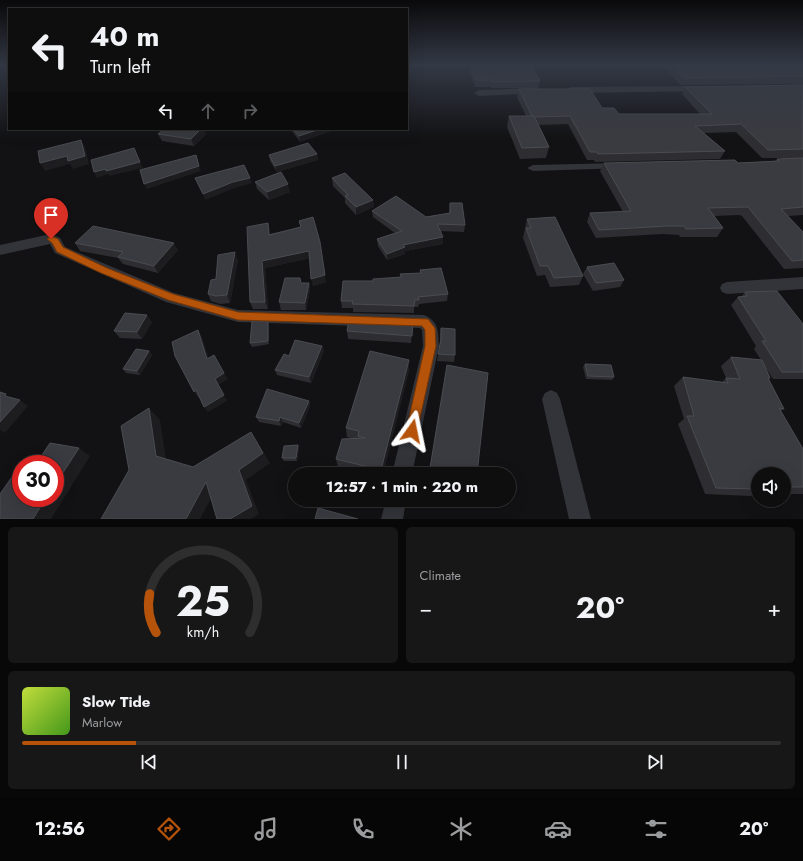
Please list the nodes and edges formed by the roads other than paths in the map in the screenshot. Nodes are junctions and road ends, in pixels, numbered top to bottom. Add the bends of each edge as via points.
1 (548, 91) edge
2 (479, 93) dead end
3 (636, 166) edge
4 (533, 168) dead end
5 (0, 250) edge
6 (803, 283) edge
7 (727, 288) dead end
8 (551, 399) dead end
9 (404, 467) edge
10 (395, 507) edge
11 (392, 519) edge
12 (580, 519) edge

1 - 2 street
3 - 4 street
5 - 9 street via 51,239 60,250 104,270 172,298 238,316 428,324 431,346
6 - 7 street
8 - 12 street
10 - 11 street

